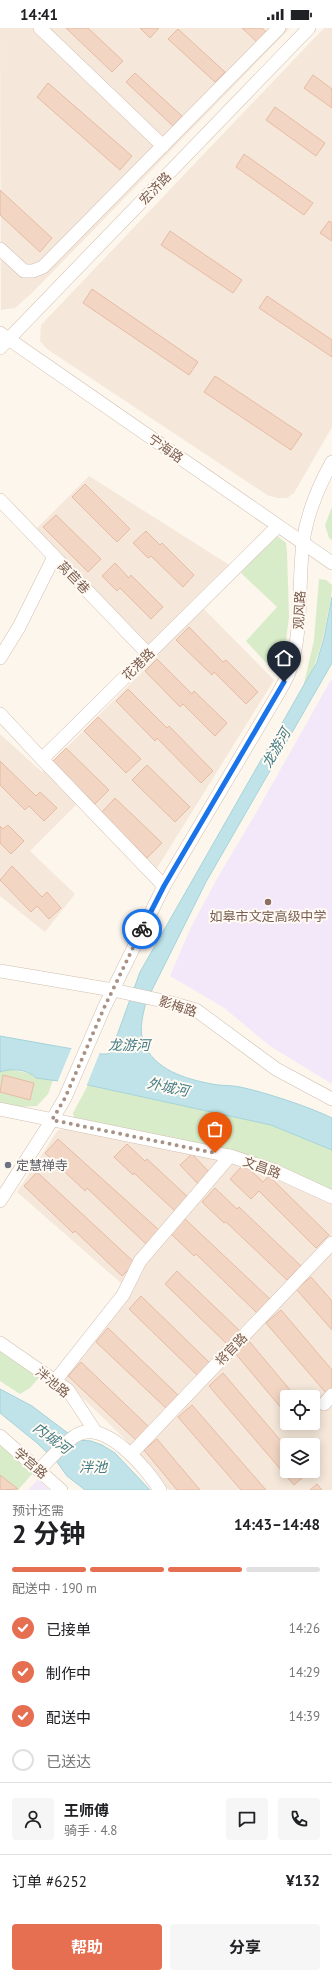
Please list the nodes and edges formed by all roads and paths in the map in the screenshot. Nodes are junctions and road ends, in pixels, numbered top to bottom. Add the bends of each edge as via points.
1 (40, 28) edge
2 (279, 28) edge
3 (309, 28) edge
4 (163, 146) junction
5 (0, 249) edge
6 (3, 340) edge
7 (332, 462) edge
8 (0, 500) edge
9 (278, 526) junction
10 (303, 543) junction
11 (54, 557) junction
12 (329, 561) edge
13 (148, 654) junction
14 (0, 658) edge
15 (0, 714) edge
16 (42, 759) junction
17 (164, 886) junction
18 (0, 971) edge
19 (113, 990) junction
20 (332, 1099) edge
21 (0, 1109) edge
22 (52, 1120) junction
23 (230, 1156) junction
24 (332, 1197) edge
25 (0, 1202) edge
26 (332, 1243) edge
27 (0, 1343) edge
28 (55, 1381) junction
29 (95, 1431) junction
30 (0, 1436) edge
31 (131, 1454) junction
32 (39, 1470) junction
33 (62, 1490) edge
34 (160, 1490) edge

1 - 4 street
2 - 4 street
3 - 6 street, 宏济路
4 - 5 street via 43,267 24,271
6 - 9 street, 宁海路
7 - 10 street, 观风路 via 312,506
8 - 11 street, 莴苣巷
9 - 10 street, 宁海路
9 - 13 street, 花港路
10 - 12 street, 宁海路
10 - 17 street, 观风路 via 298,630 289,671
11 - 13 street, 莴苣巷
11 - 14 street via 19,627
13 - 16 street, 花港路
15 - 16 street
16 - 17 street
17 - 19 street, 观风路
18 - 19 street, 影梅路
19 - 20 street, 影梅路 via 196,1010 276,1069
19 - 22 street, 观风路 via 65,1098
21 - 22 street, 文昌路
22 - 23 street, 文昌路
22 - 25 street, 观风路
23 - 24 street, 文昌路 via 273,1170
23 - 28 street via 140,1260 123,1295
26 - 31 street, 将官路
27 - 28 street, 泮池路
28 - 29 street, 泮池路 via 68,1390
29 - 31 street via 111,1438
29 - 32 street via 75,1435
30 - 32 street, 学宫路
31 - 34 street
32 - 33 street, 学宫路

